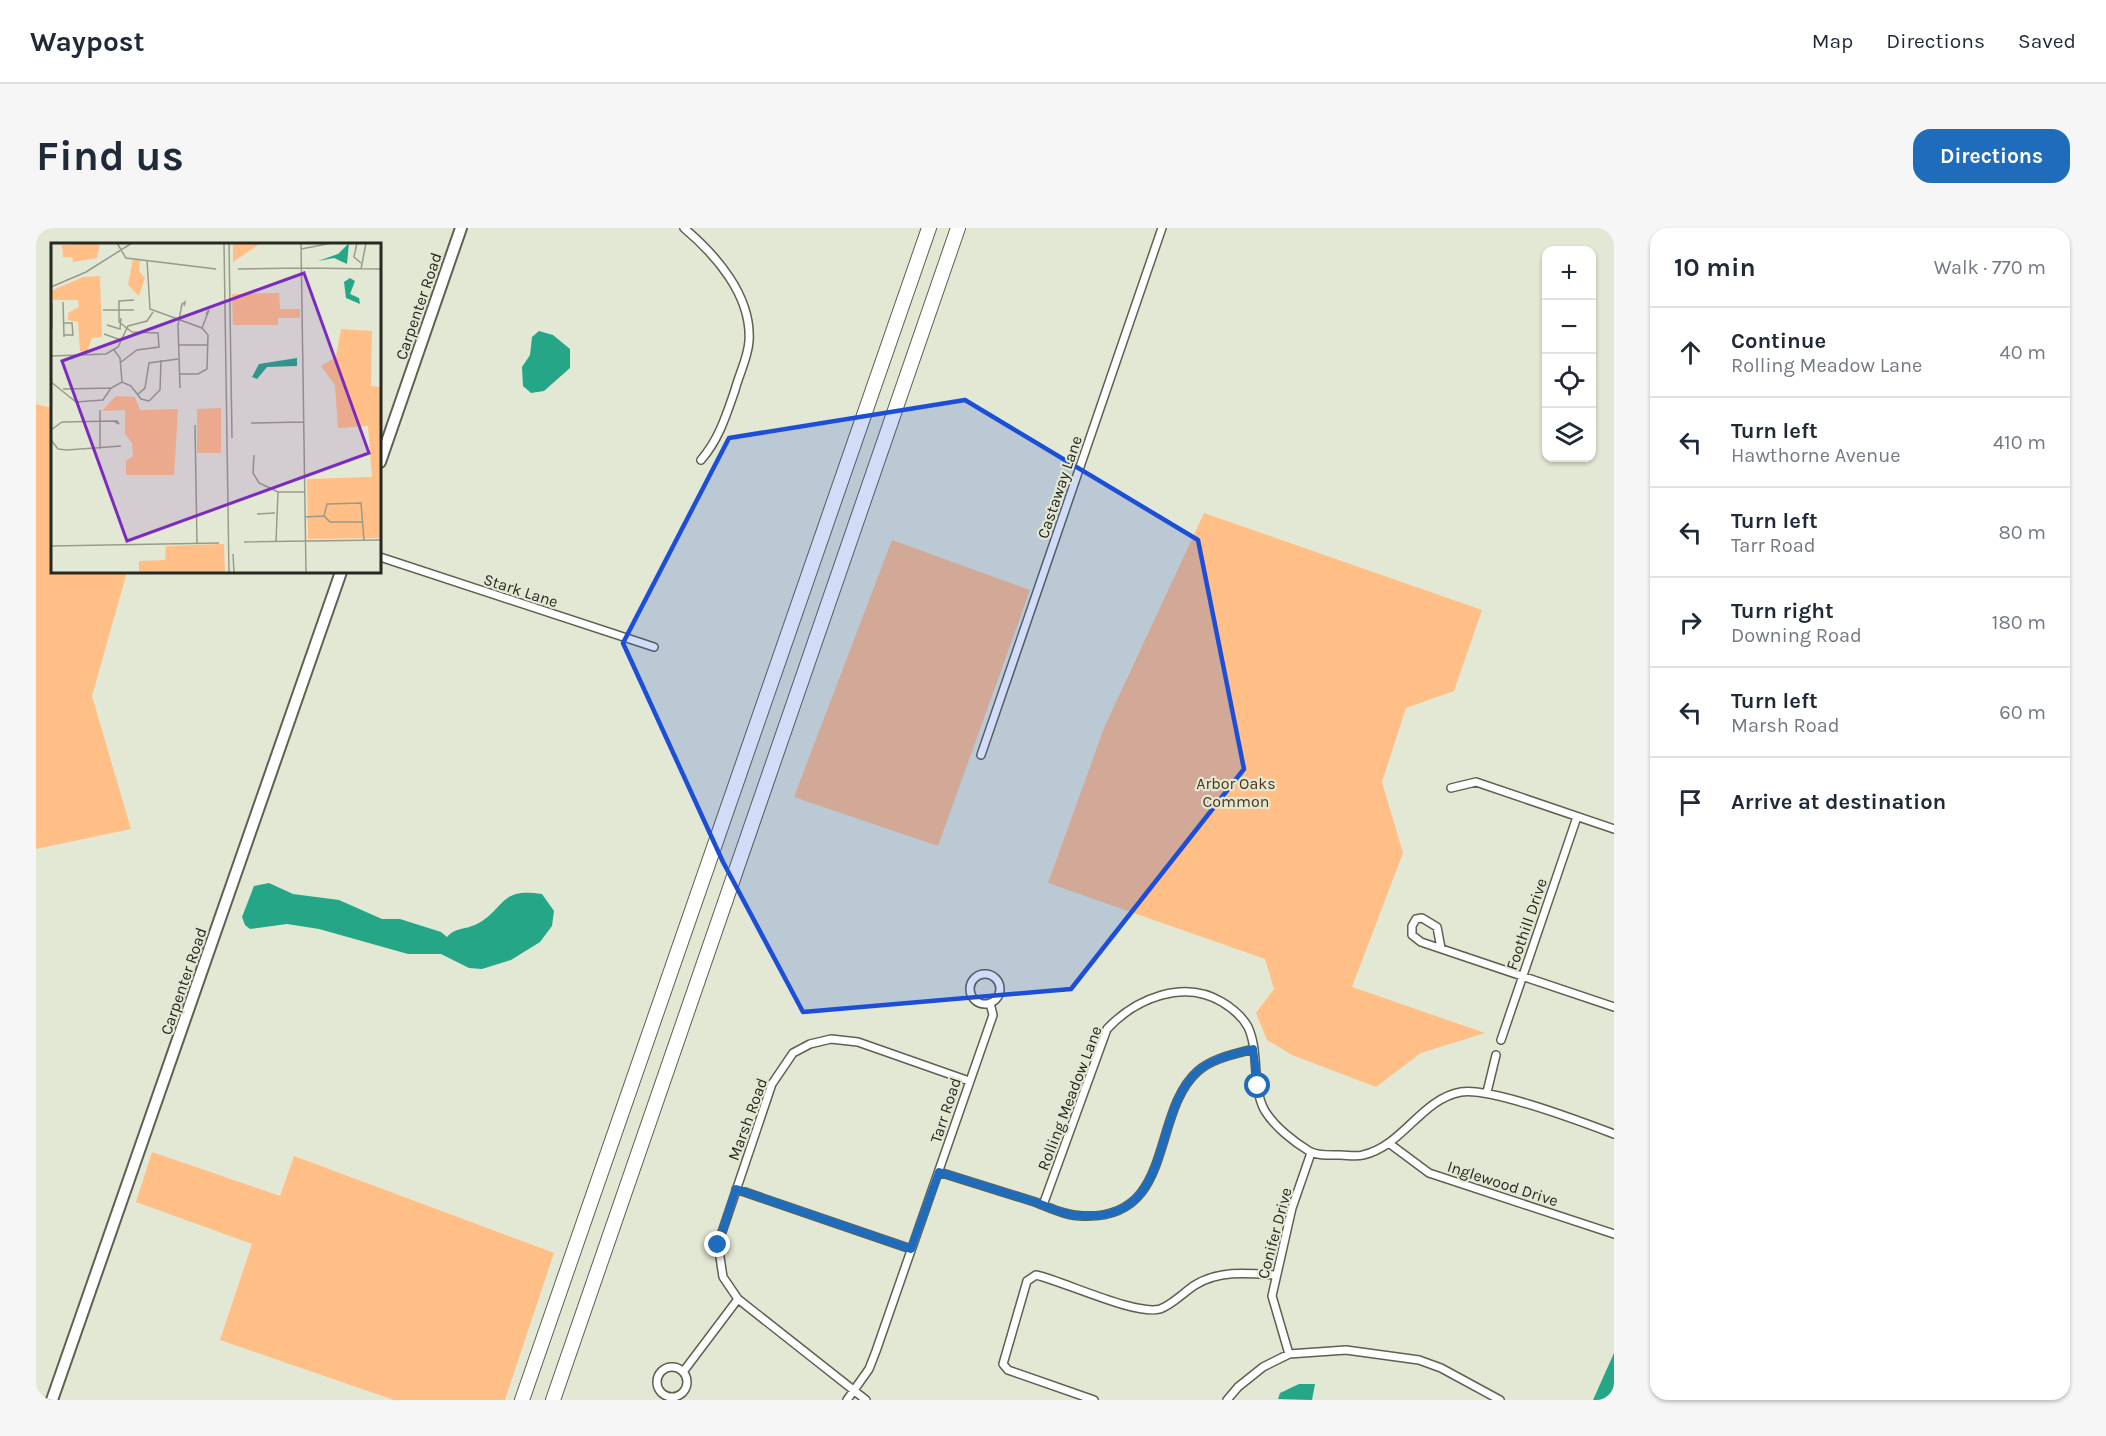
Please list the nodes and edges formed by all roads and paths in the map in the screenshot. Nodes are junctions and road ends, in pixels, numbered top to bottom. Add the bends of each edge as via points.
1 (461, 228) edge
2 (684, 228) edge
3 (929, 228) edge
4 (958, 228) edge
5 (1162, 228) edge
6 (381, 459) edge
7 (701, 460) dead end
8 (381, 557) edge
9 (341, 573) edge
10 (654, 647) dead end
11 (981, 755) dead end
12 (1451, 788) dead end
13 (1577, 817) junction
14 (1614, 829) edge
15 (1441, 948) junction
16 (1522, 976) junction
17 (990, 1003) junction
18 (1614, 1007) edge
19 (1501, 1040) dead end
20 (1253, 1049) junction
21 (1496, 1055) dead end
22 (969, 1081) junction
23 (1487, 1092) junction
24 (1614, 1134) edge
25 (1390, 1144) junction
26 (1311, 1153) junction
27 (939, 1172) junction
28 (736, 1189) junction
29 (1042, 1205) junction
30 (1614, 1234) edge
31 (911, 1249) junction
32 (1275, 1275) junction
33 (738, 1299) junction
34 (1289, 1354) junction
35 (683, 1372) junction
36 (854, 1391) junction
37 (1228, 1399) edge
38 (51, 1400) edge
39 (522, 1400) edge
40 (553, 1400) edge
41 (847, 1400) edge
42 (866, 1400) edge
43 (1094, 1400) edge
44 (1500, 1400) edge

1 - 6 main road, Carpenter Road
2 - 7 street via 719,263 736,288 748,322 747,349 730,406 718,436
3 - 39 highway
4 - 40 highway
5 - 11 street, Castaway Lane
8 - 10 street, Stark Lane
9 - 38 main road, Carpenter Road
12 - 13 street via 1476,782
13 - 14 street
13 - 16 street, Foothill Drive
15 - 15 street via 1412,935 1416,919 1431,921 1437,927
15 - 16 street
16 - 18 street
16 - 19 street, Foothill Drive
17 - 17 street via 977,1001 971,994 974,980 982,975 992,976 999,983 1000,993
17 - 22 street, Tarr Road via 993,1016
20 - 26 street, Rolling Meadow Lane via 1266,1112 1278,1127
20 - 29 street via 1217,1060 1193,1076 1180,1095 1151,1179 1135,1199 1115,1212 1099,1216 1071,1215
20 - 29 street, Rolling Meadow Lane via 1248,1027 1240,1016 1204,993 1168,993 1128,1010 1104,1035
21 - 23 street
22 - 27 street, Tarr Road
22 - 28 street, Marsh Road via 858,1042 831,1038 810,1044 792,1053 772,1084
23 - 24 street
23 - 25 street via 1460,1092 1435,1103
25 - 26 street via 1362,1155
25 - 30 street, Inglewood Drive via 1429,1173
26 - 32 street, Conifer Drive
27 - 29 street
27 - 31 street, Tarr Road
28 - 31 street
28 - 33 street, Marsh Road via 718,1245 723,1277
31 - 36 street, Tarr Road via 869,1369
32 - 34 street, Conifer Drive via 1274,1311
32 - 43 street via 1240,1272 1214,1276 1160,1309 1138,1308 1036,1275 1027,1281 1003,1365
33 - 35 street
33 - 36 street, Marsh Road
34 - 37 street via 1263,1367
34 - 44 street via 1355,1350 1410,1357 1442,1368
35 - 35 street via 687,1386 681,1394 668,1396 660,1390 658,1376 665,1369 675,1367
36 - 41 street, Tarr Road
36 - 42 street, Marsh Road

